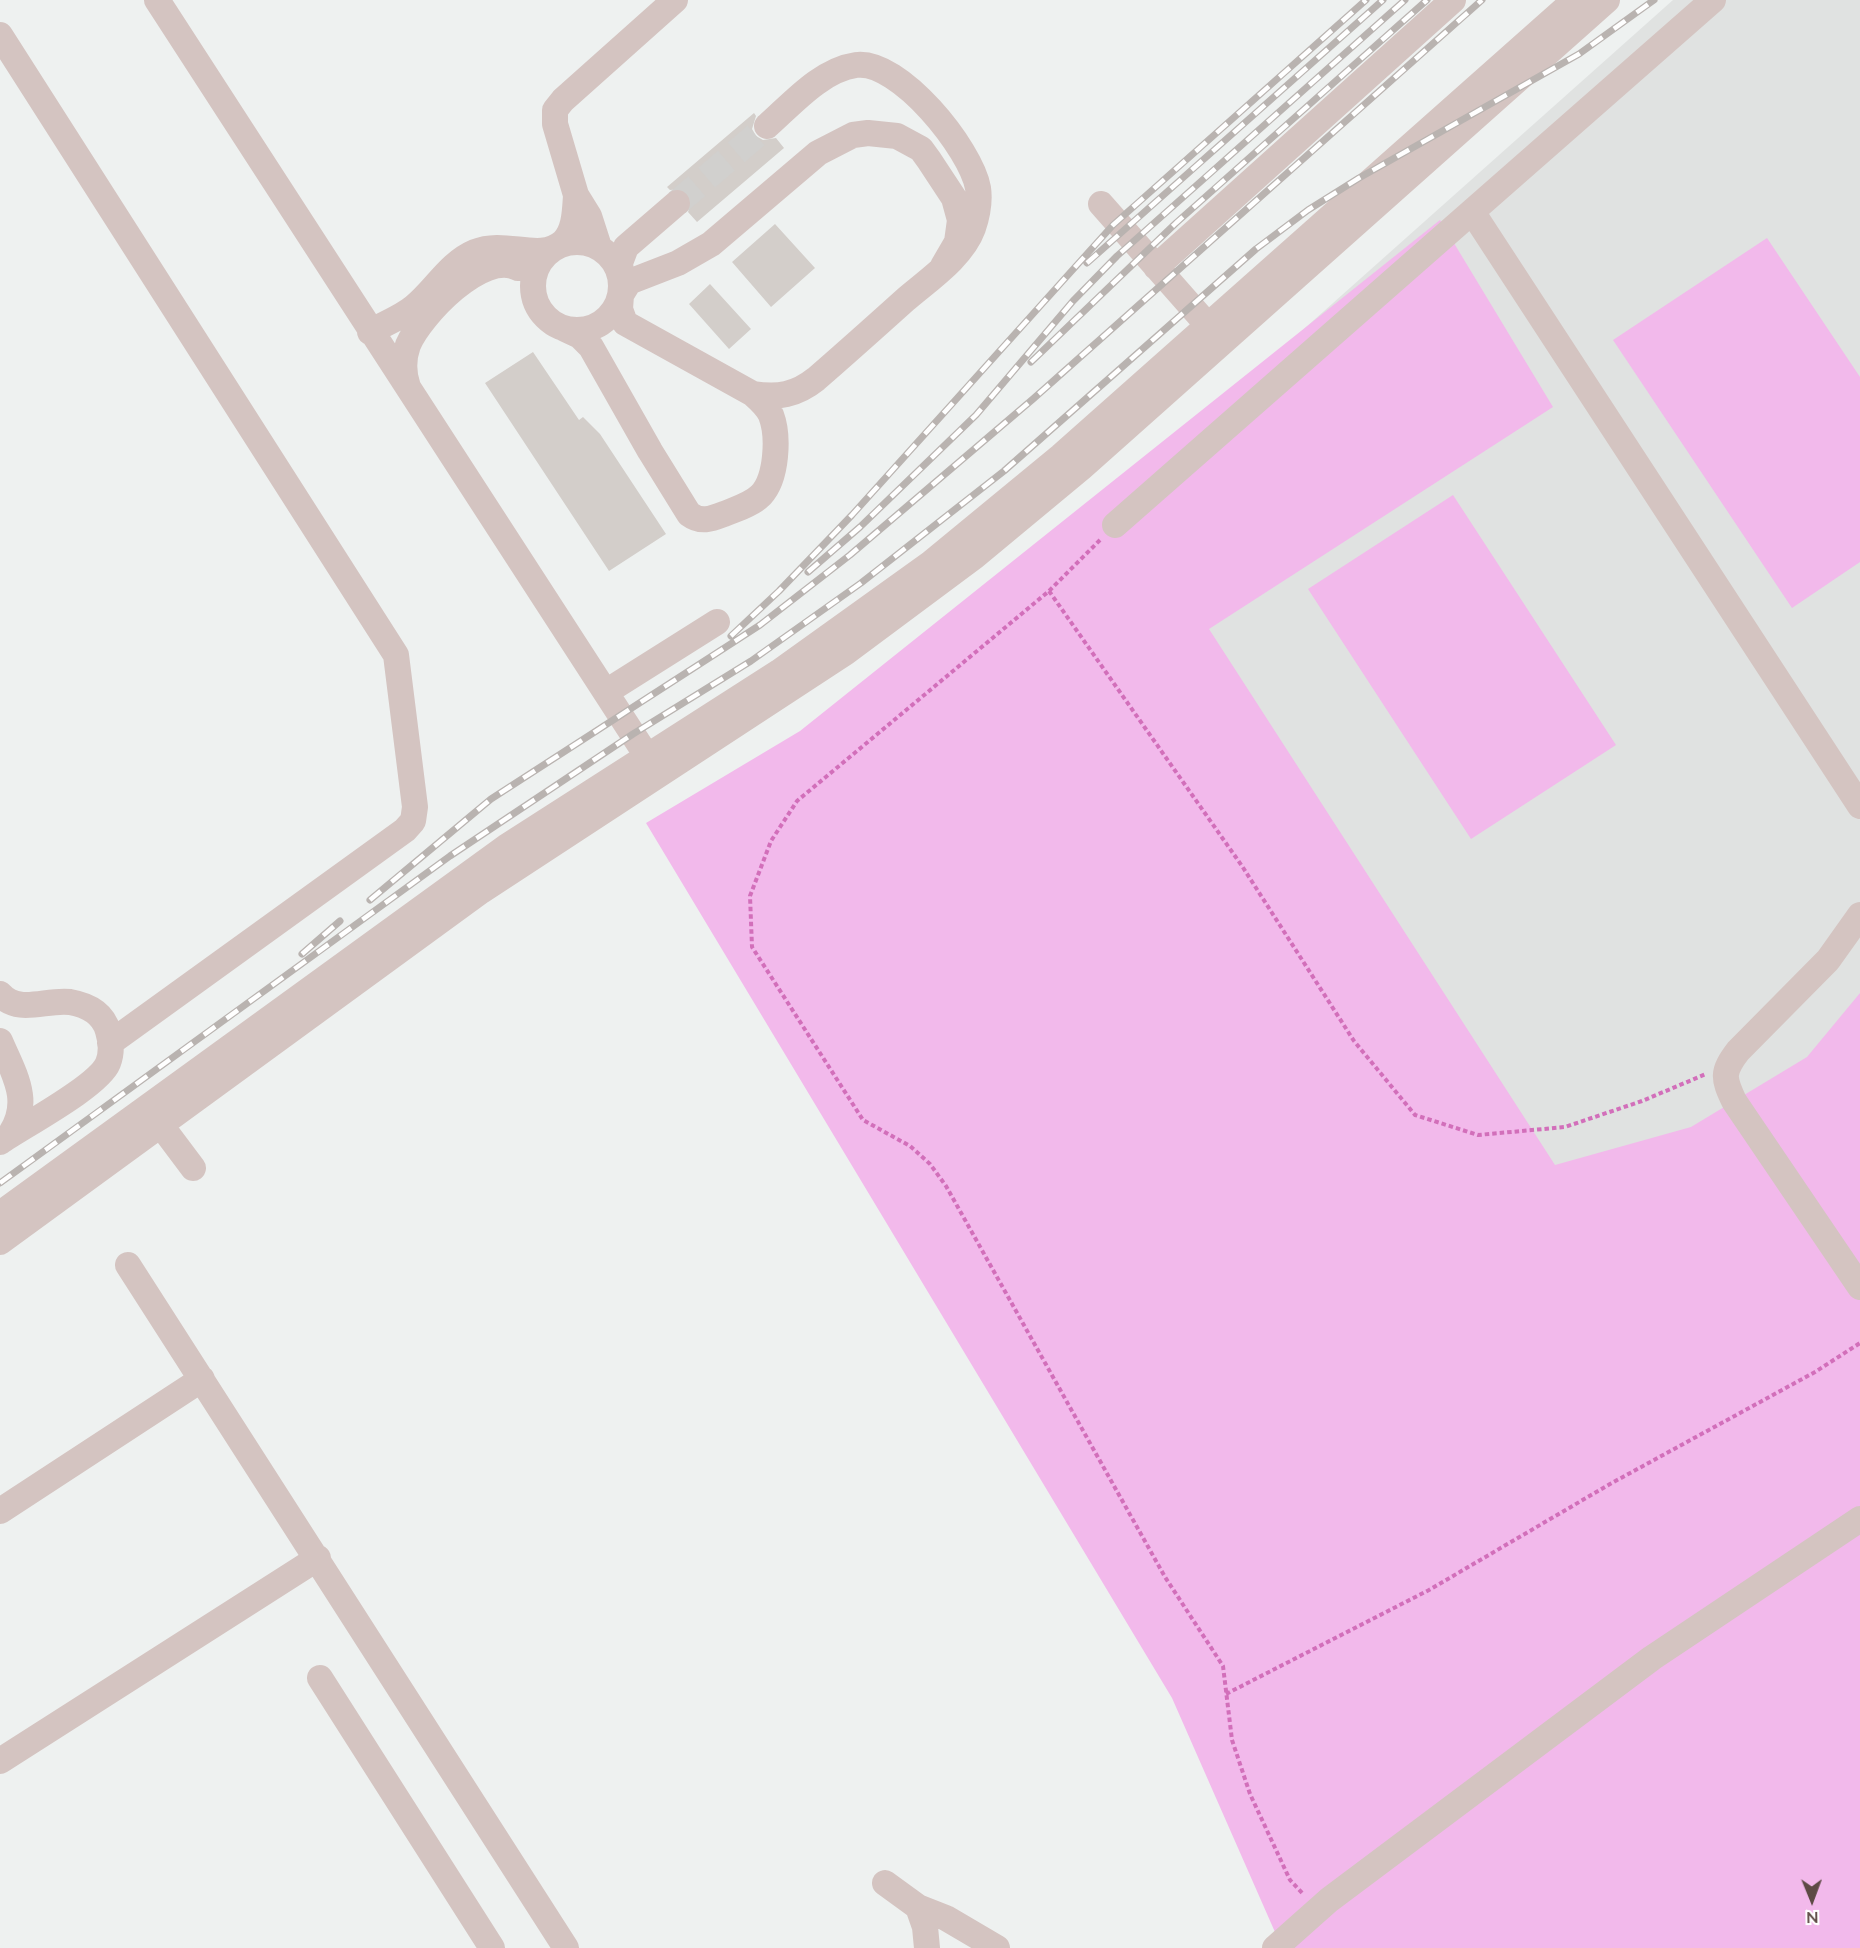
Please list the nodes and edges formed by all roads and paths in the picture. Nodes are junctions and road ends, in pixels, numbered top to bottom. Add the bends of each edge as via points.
1 (157, 0) edge
2 (675, 0) edge
3 (1453, 0) edge
4 (1575, 0) edge
5 (1607, 0) edge
6 (1713, 0) edge
7 (0, 35) edge
8 (767, 126) tunnel mouth
9 (576, 195) junction
10 (677, 203) tunnel mouth
11 (1101, 204) dead end
12 (1473, 213) junction
13 (558, 245) junction
14 (599, 247) junction
15 (943, 266) junction
16 (1156, 267) junction
17 (621, 288) junction
18 (534, 297) junction
19 (565, 329) junction
20 (370, 332) junction
21 (1216, 334) junction
22 (753, 394) junction
23 (413, 398) junction
24 (1115, 525) joint
25 (1049, 591) junction
26 (717, 622) dead end
27 (606, 692) junction
28 (653, 766) junction
29 (1860, 806) edge
30 (1860, 915) edge
31 (0, 994) edge
32 (0, 1041) edge
33 (110, 1043) junction
34 (1726, 1067) junction
35 (154, 1116) junction
36 (4, 1139) edge
37 (193, 1168) dead end
38 (0, 1214) edge
39 (0, 1242) edge
40 (128, 1265) dead end
41 (1860, 1287) edge
42 (1860, 1343) edge
43 (202, 1379) junction
44 (0, 1511) edge
45 (1860, 1519) edge
46 (318, 1558) junction
47 (320, 1678) dead end
48 (1226, 1694) junction
49 (0, 1761) edge
50 (885, 1883) dead end
51 (918, 1907) junction
52 (1318, 1910) junction
53 (492, 1948) edge
54 (566, 1948) edge
55 (927, 1948) edge
56 (997, 1948) edge
57 (1275, 1948) edge

1 - 20 lane
2 - 9 lane via 555,110 555,124
3 - 16 lane
4 - 21 lane
5 - 21 lane
6 - 12 lane
7 - 33 lane via 396,655 415,807 413,822 405,830
8 - 15 lane via 816,84 842,69 867,65 891,75 927,107 960,149 975,176 978,201 972,230
9 - 13 lane via 570,231
9 - 14 lane via 589,216
10 - 17 lane via 626,247 621,256
11 - 16 lane
12 - 24 lane
12 - 29 lane
13 - 14 lane via 586,242
13 - 18 lane via 537,267 532,282
13 - 20 lane via 537,252 495,246 471,253 413,307
14 - 17 lane via 618,267
15 - 17 lane via 960,232 954,198 921,149 897,136 868,133 830,144 711,244 678,263 634,278
15 - 22 lane via 806,387 780,396
16 - 21 lane
17 - 19 lane via 616,308 595,327
17 - 22 lane via 621,317 633,329
18 - 19 lane via 540,311
18 - 23 lane via 527,276 509,264 486,267 459,285 423,322 409,344 404,368
19 - 22 lane via 591,347 650,451 695,518 709,520 741,507 767,486 774,460 774,425 765,404
20 - 23 lane
21 - 28 lane via 931,563
23 - 27 lane
24 - 25 path
25 - 34 path via 1242,866 1354,1041 1415,1115 1478,1135 1565,1127
25 - 48 path via 797,801 771,841 750,896 752,947 863,1120 910,1146 946,1186 1165,1576 1223,1666
26 - 27 lane
27 - 28 lane
28 - 35 lane via 506,847
30 - 34 lane via 1828,960
31 - 33 lane via 20,1006 54,1001 91,1009 106,1026
32 - 36 lane via 22,1093 21,1115
33 - 36 lane via 103,1071
34 - 41 lane via 1725,1083 1734,1101
35 - 37 lane
35 - 38 lane
35 - 39 lane
40 - 43 lane
42 - 48 path via 1428,1590
43 - 44 lane
43 - 46 lane
45 - 52 lane via 1652,1658
46 - 49 lane
46 - 54 lane
47 - 53 lane
48 - 52 path via 1232,1740 1250,1794 1290,1880
50 - 51 lane
51 - 55 lane via 926,1927
51 - 56 lane via 946,1918
52 - 57 lane

